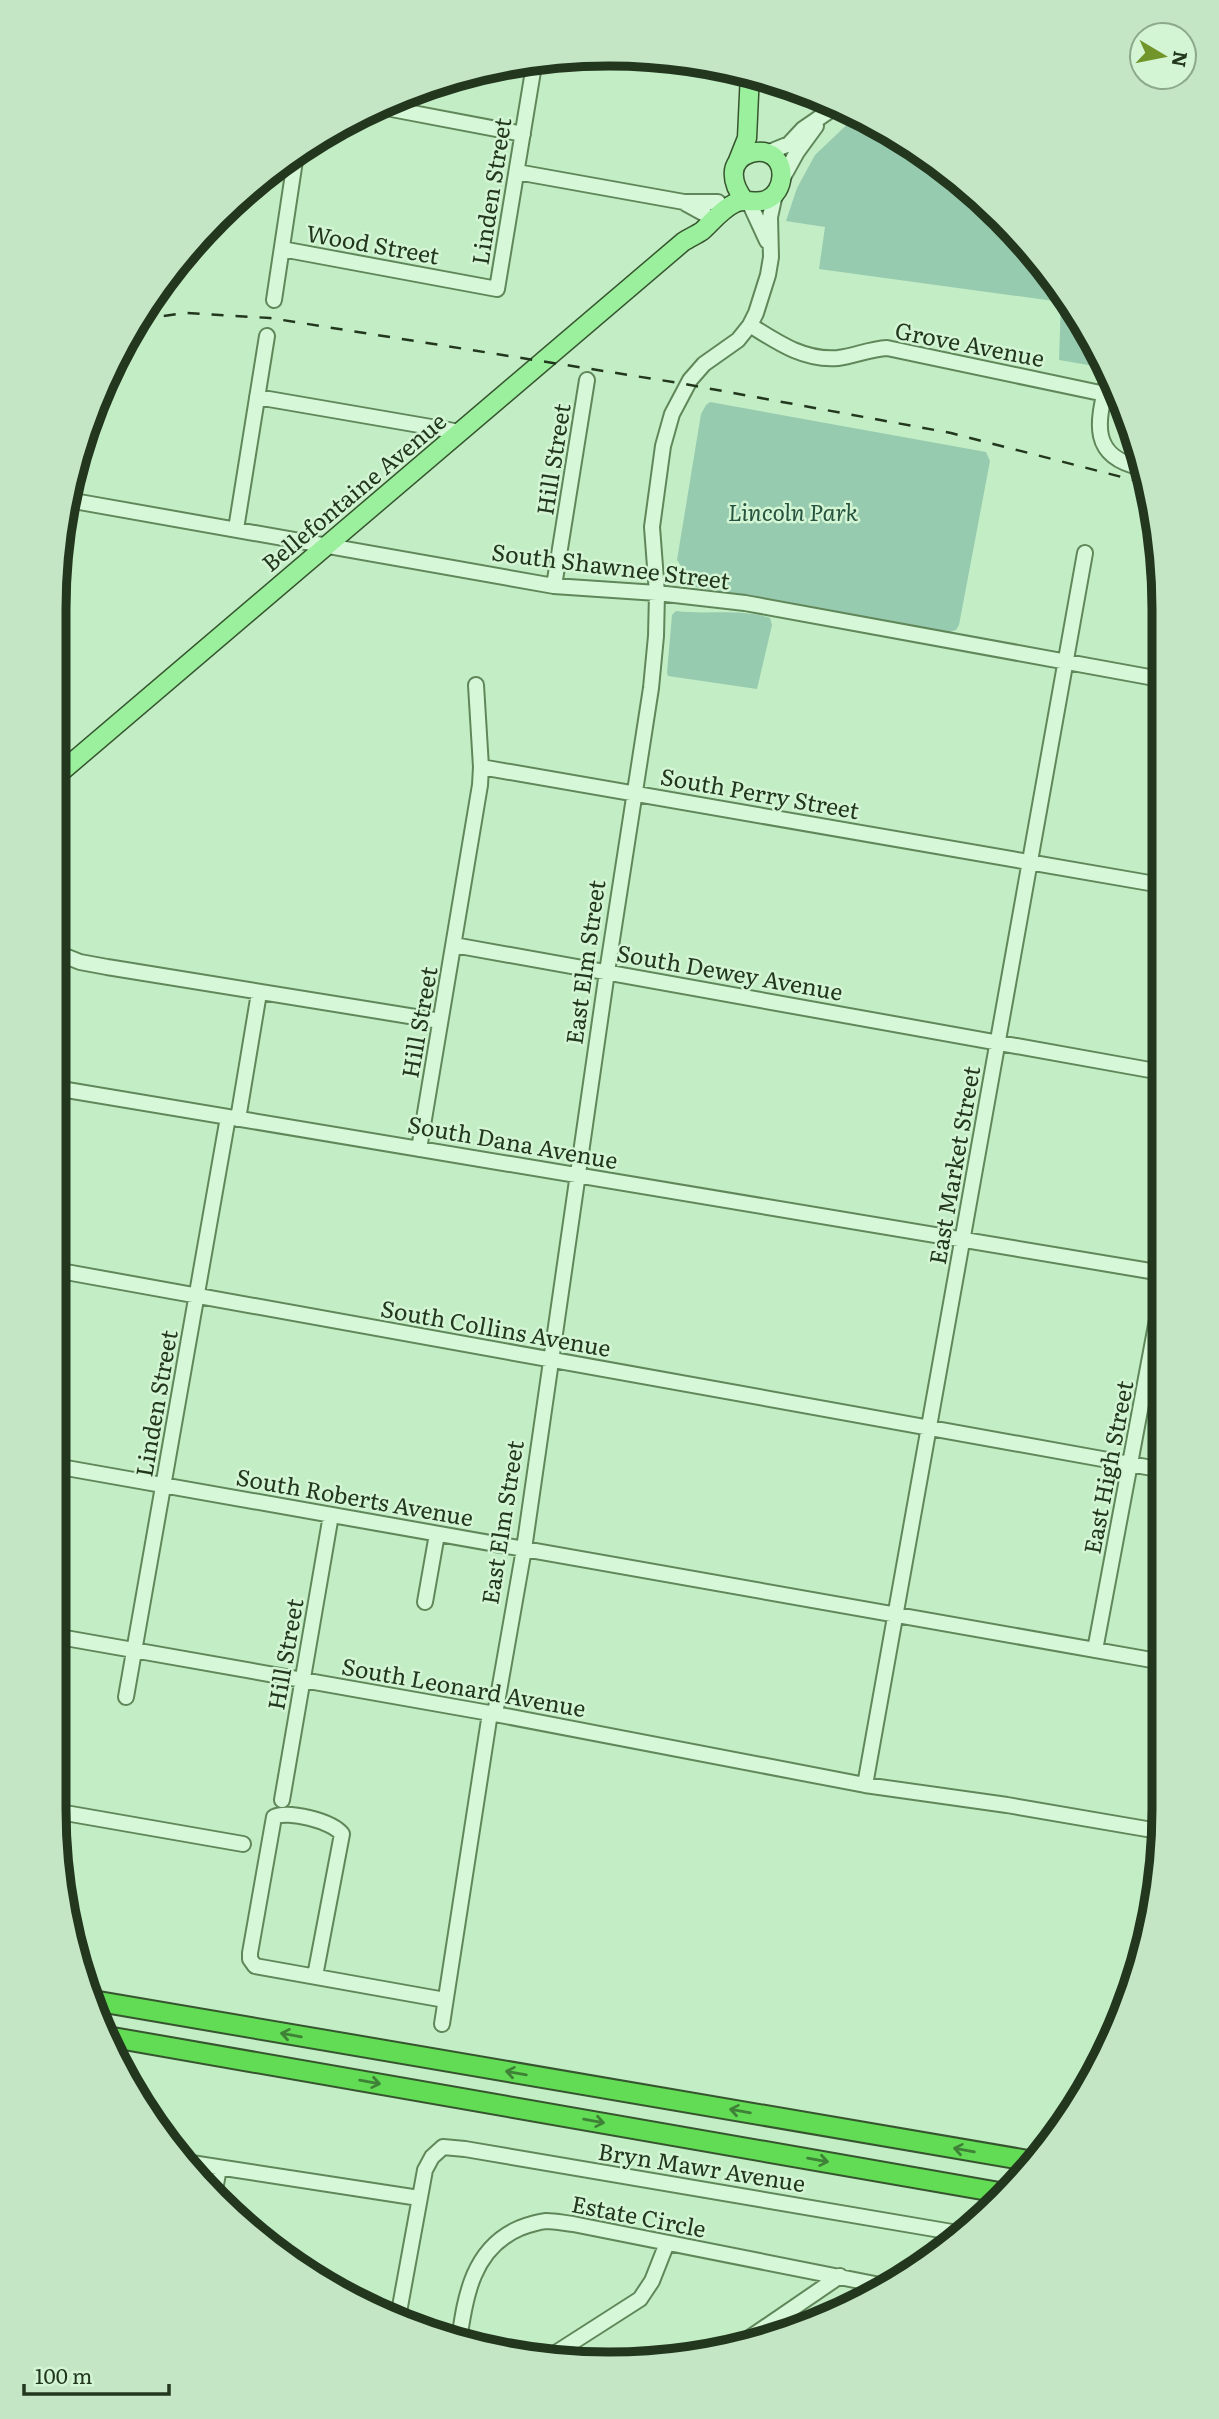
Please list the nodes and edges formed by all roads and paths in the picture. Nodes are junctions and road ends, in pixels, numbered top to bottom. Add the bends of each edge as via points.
1 (533, 72) edge
2 (749, 85) edge
3 (748, 106) junction
4 (397, 110) edge
5 (828, 113) edge
6 (821, 119) junction
7 (523, 134) junction
8 (767, 153) junction
9 (735, 166) junction
10 (294, 168) edge
11 (517, 172) junction
12 (778, 188) junction
13 (747, 202) junction
14 (712, 208) junction
15 (683, 242) junction
16 (282, 249) junction
17 (770, 249) junction
18 (497, 289) joint
19 (274, 300) dead end
20 (750, 325) junction
21 (267, 336) dead end
22 (587, 380) dead end
23 (1106, 390) edge
24 (1105, 394) junction
25 (257, 397) junction
26 (460, 432) junction
27 (1133, 465) edge
28 (78, 502) edge
29 (236, 530) junction
30 (327, 545) junction
31 (1085, 552) dead end
32 (554, 586) junction
33 (657, 593) junction
34 (1066, 662) junction
35 (1152, 678) edge
36 (476, 685) dead end
37 (481, 767) junction
38 (66, 768) edge
39 (634, 793) junction
40 (1030, 862) junction
41 (1152, 883) edge
42 (454, 945) junction
43 (66, 956) edge
44 (607, 972) junction
45 (259, 993) junction
46 (440, 1021) junction
47 (998, 1042) junction
48 (1152, 1070) edge
49 (66, 1090) edge
50 (233, 1118) junction
51 (419, 1149) junction
52 (578, 1175) junction
53 (962, 1240) junction
54 (1152, 1271) edge
55 (66, 1272) edge
56 (197, 1296) junction
57 (1152, 1348) edge
58 (550, 1360) junction
59 (929, 1429) junction
60 (1131, 1464) junction
61 (66, 1468) edge
62 (1152, 1468) edge
63 (163, 1485) junction
64 (331, 1515) junction
65 (437, 1534) junction
66 (524, 1549) junction
67 (425, 1602) dead end
68 (896, 1615) junction
69 (66, 1638) edge
70 (134, 1650) junction
71 (1095, 1650) junction
72 (1152, 1660) edge
73 (302, 1680) junction
74 (126, 1697) dead end
75 (492, 1714) junction
76 (865, 1785) junction
77 (282, 1800) dead end
78 (66, 1813) edge
79 (1151, 1830) edge
80 (243, 1844) dead end
81 (315, 1976) junction
82 (445, 2000) junction
83 (102, 2002) edge
84 (442, 2024) dead end
85 (117, 2038) edge
86 (120, 2045) edge
87 (280, 2066) junction
88 (1024, 2160) edge
89 (198, 2164) edge
90 (219, 2168) junction
91 (216, 2183) edge
92 (994, 2192) edge
93 (419, 2198) junction
94 (950, 2233) edge
95 (667, 2243) junction
96 (840, 2276) junction
97 (874, 2284) edge
98 (399, 2310) edge
99 (459, 2331) edge
100 (759, 2331) edge
101 (561, 2350) edge

1 - 7 street, Linden Street
2 - 3 main road
3 - 8 main road
3 - 9 main road via 747,138
4 - 7 street
5 - 6 street
6 - 8 street via 784,147
6 - 12 street
7 - 11 street, Linden Street
8 - 9 main road via 751,153
8 - 12 main road via 777,163
9 - 13 main road via 734,186
9 - 14 main road, Bellefontaine Avenue
10 - 16 street
11 - 14 street
11 - 18 street, Linden Street
12 - 13 main road via 764,201
12 - 17 street, East Elm Street via 769,217
13 - 15 main road, Bellefontaine Avenue via 729,206
13 - 17 street
14 - 15 main road, Bellefontaine Avenue
15 - 26 main road, Bellefontaine Avenue
16 - 18 street, Wood Street
16 - 19 street
17 - 20 street, East Elm Street via 765,289
20 - 24 street, Grove Avenue via 785,347 820,358 887,348
20 - 33 street, East Elm Street via 738,340 704,364 672,414 653,515
21 - 25 street
22 - 32 street, Hill Street
23 - 24 street
24 - 27 street via 1099,418 1101,443 1107,452
25 - 26 street
25 - 29 street
26 - 30 main road, Bellefontaine Avenue
28 - 29 street, South Shawnee Street
29 - 30 street, South Shawnee Street
30 - 32 street, South Shawnee Street
30 - 38 main road, Bellefontaine Avenue
31 - 34 street, East Market Street
32 - 33 street, South Shawnee Street
33 - 34 street, South Shawnee Street via 727,600
33 - 39 street, East Elm Street via 654,663
34 - 35 street, South Shawnee Street
34 - 40 street, East Market Street
36 - 37 street
37 - 39 street, South Perry Street
37 - 42 street, Hill Street
39 - 40 street, South Perry Street
39 - 44 street, East Elm Street
40 - 41 street, South Perry Street
40 - 47 street, East Market Street
42 - 44 street, South Dewey Avenue
42 - 46 street, Hill Street
43 - 45 street
44 - 47 street, South Dewey Avenue
44 - 52 street, East Elm Street
45 - 46 street
45 - 50 street, Linden Street
46 - 51 street, Hill Street
47 - 48 street, South Dewey Avenue
47 - 53 street, East Market Street
49 - 50 street, South Dana Avenue
50 - 51 street, South Dana Avenue
50 - 56 street, Linden Street
51 - 52 street, South Dana Avenue
52 - 53 street, South Dana Avenue
52 - 58 street, East Elm Street
53 - 54 street, South Dana Avenue
53 - 59 street, East Market Street
55 - 56 street, South Collins Avenue
56 - 58 street, South Collins Avenue
56 - 63 street, Linden Street
57 - 60 street, East High Street
58 - 59 street, South Collins Avenue
58 - 66 street, East Elm Street
59 - 60 street, South Collins Avenue
59 - 68 street, East Market Street
60 - 62 street, South Collins Avenue
60 - 71 street, East High Street
61 - 63 street, South Roberts Avenue
63 - 64 street, South Roberts Avenue
63 - 70 street, Linden Street
64 - 65 street, South Roberts Avenue
64 - 73 street, Hill Street
65 - 66 street, South Roberts Avenue
65 - 67 street
66 - 68 street, South Roberts Avenue
66 - 75 street, East Elm Street
68 - 71 street, South Roberts Avenue
68 - 76 street, East Market Street
69 - 70 street, South Leonard Avenue
70 - 73 street, South Leonard Avenue
70 - 74 street, Linden Street
71 - 72 street, South Roberts Avenue
73 - 75 street, South Leonard Avenue
73 - 77 street, Hill Street
75 - 76 street, South Leonard Avenue
75 - 82 street, East Elm Street
76 - 79 street, South Leonard Avenue
78 - 80 street
81 - 81 street via 255,1966 250,1959 274,1817 281,1814 327,1824 342,1834
81 - 82 street
82 - 84 street, East Elm Street
88 -> 83 highway
85 - 87 highway
86 - 87 highway
87 -> 92 highway
89 - 90 street
90 - 91 street
90 - 93 street
93 - 94 street, Bryn Mawr Avenue via 432,2157 443,2147 465,2148
93 - 98 street
95 - 96 street, Estate Circle
95 - 99 street, Estate Circle via 546,2221 504,2235 486,2253 472,2278
95 - 101 street via 640,2299
96 - 97 street, Estate Circle
96 - 100 street

